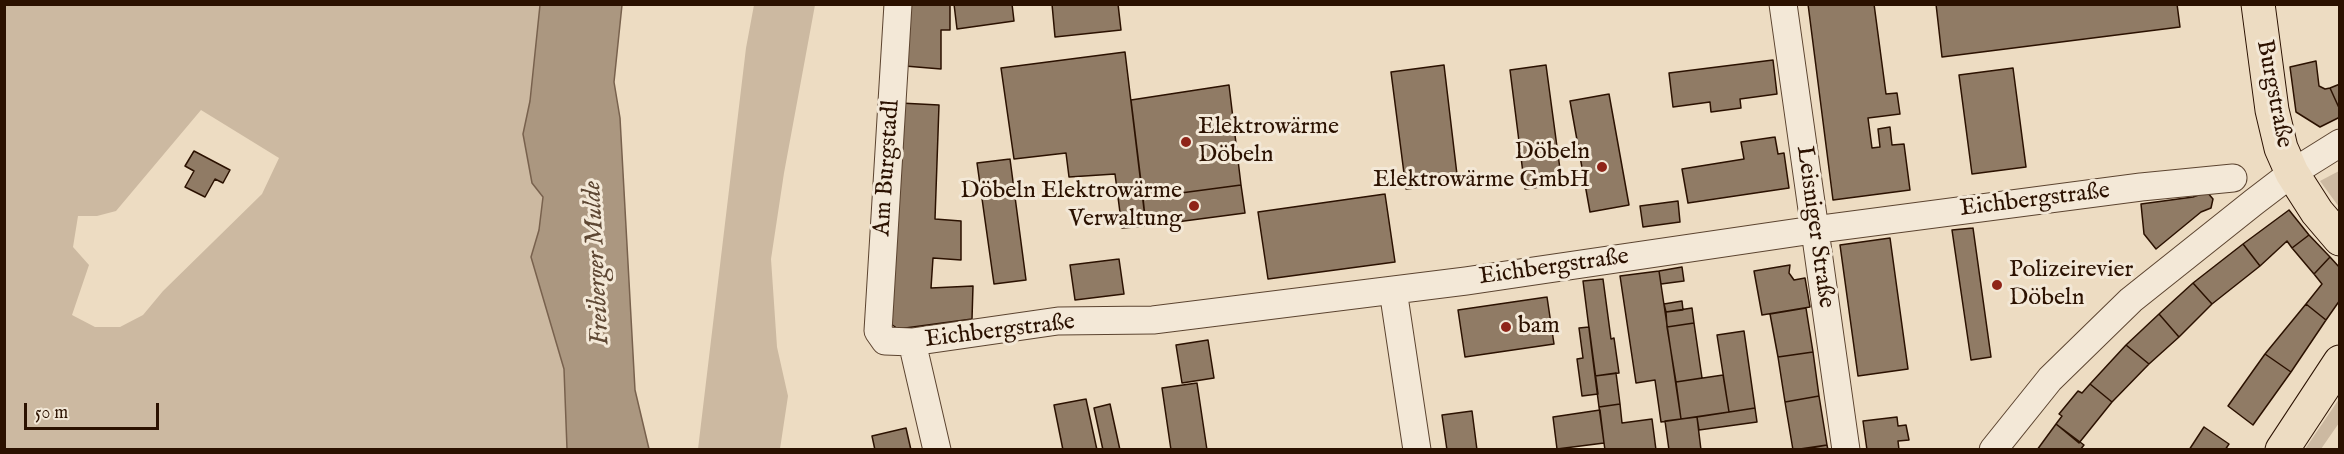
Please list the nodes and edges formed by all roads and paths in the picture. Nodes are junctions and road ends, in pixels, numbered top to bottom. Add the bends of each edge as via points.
1 (898, 4) edge
2 (1783, 4) edge
3 (2258, 4) edge
4 (2340, 143) edge
5 (2292, 173) junction
6 (2233, 178) dead end
7 (1813, 230) junction
8 (2340, 239) edge
9 (1393, 290) junction
10 (878, 331) joint
11 (912, 342) junction
12 (2340, 362) edge
13 (937, 450) edge
14 (1417, 450) edge
15 (1846, 450) edge
16 (1994, 450) edge
17 (2282, 450) edge

1 - 10 street, Am Burgstadl
2 - 7 street, Leisniger Straße
3 - 5 main road, Burgstraße via 2272,110
4 - 5 street
5 - 8 main road, Burgstraße
5 - 16 street via 2131,300 2050,379
6 - 7 street, Eichbergstraße
7 - 9 street, Eichbergstraße
7 - 15 street, Leisniger Straße
9 - 11 street, Eichbergstraße via 1137,322 1058,321
9 - 14 street
10 - 11 street, Eichbergstraße via 885,341
11 - 13 street
12 - 17 main road

